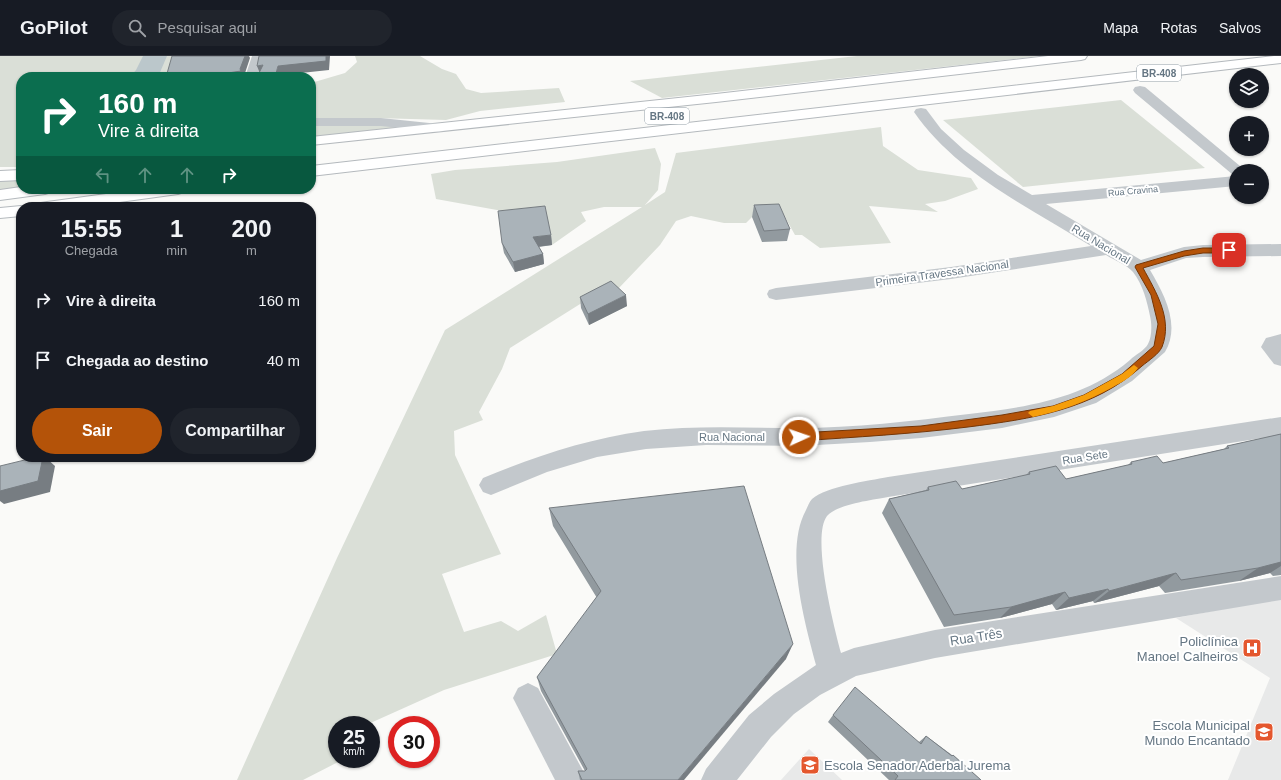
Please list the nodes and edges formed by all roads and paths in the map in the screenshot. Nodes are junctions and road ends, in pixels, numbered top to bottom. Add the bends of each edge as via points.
1 (258, 56) edge
2 (1081, 56) edge
3 (1210, 56) edge
4 (1281, 60) edge
5 (253, 72) edge
6 (1229, 78) edge
7 (1187, 84) dead end
8 (1156, 88) dead end
9 (1140, 90) junction
10 (1124, 91) dead end
11 (1062, 98) dead end
12 (921, 112) junction
13 (316, 122) edge
14 (439, 128) junction
15 (316, 140) edge
16 (451, 141) dead end
17 (1230, 164) edge
18 (347, 168) junction
19 (316, 171) edge
20 (16, 175) edge
21 (0, 176) edge
22 (1229, 182) edge
23 (16, 193) edge
24 (142, 194) edge
25 (0, 195) edge
26 (1031, 200) junction
27 (83, 202) edge
28 (16, 211) edge
29 (0, 213) edge
30 (1108, 249) junction
31 (1281, 250) edge
32 (1139, 267) junction
33 (776, 294) dead end
34 (1281, 341) edge
35 (1281, 359) edge
36 (1281, 426) edge
37 (491, 485) dead end
38 (1281, 588) edge
39 (832, 672) junction
40 (528, 698) dead end
41 (572, 780) edge
42 (716, 780) edge

1 - 5 street
2 - 14 highway
3 - 16 highway, BR-408
4 - 18 highway, BR-408 via 893,102
6 - 7 highway
8 - 9 highway
9 - 10 highway
9 - 17 street
11 - 12 highway
12 - 18 highway via 453,165 409,169
12 - 26 street, Rua Nacional via 936,132 959,153 992,178
13 - 14 street via 381,122
14 - 15 highway
18 - 19 highway, BR-408
20 - 21 highway
22 - 26 street, Rua Cravina
23 - 25 highway
24 - 27 highway
26 - 30 street, Rua Nacional
28 - 29 highway
30 - 32 street, Rua Nacional
30 - 33 street, Primeira Travessa Nacional via 950,273
31 - 32 street via 1184,253
32 - 37 street, Rua Nacional via 1155,295 1162,324 1158,347 1125,376 1088,397 1054,409 994,420 878,433 799,437 706,436 646,440 596,448 542,464
34 - 35 street via 1273,343 1271,347
36 - 39 street, Rua Sete via 888,487 838,498 819,507 811,520 809,558 815,606
38 - 39 street, Rua Três via 935,644 854,662
39 - 42 street, Rua Três via 784,704 760,726
40 - 41 street

